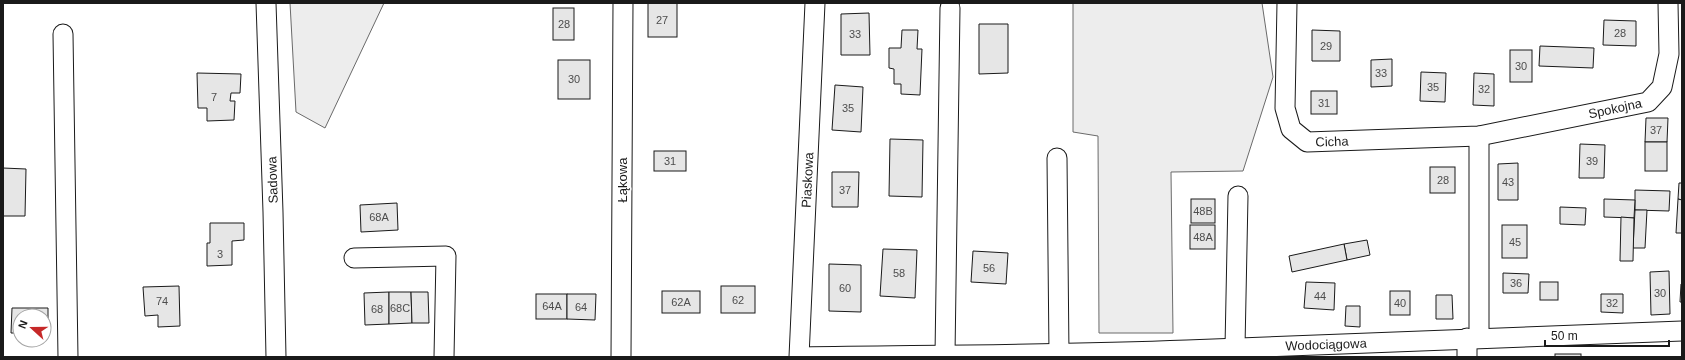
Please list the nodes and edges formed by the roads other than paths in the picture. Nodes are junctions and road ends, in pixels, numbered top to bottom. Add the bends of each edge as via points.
1 (266, 3) edge
2 (623, 3) edge
3 (815, 3) edge
4 (1287, 3) edge
5 (1668, 3) edge
6 (950, 8) dead end
7 (64, 34) dead end
8 (1479, 136) junction
9 (1057, 158) dead end
10 (1238, 196) dead end
11 (354, 258) dead end
12 (1682, 331) edge
13 (1473, 338) junction
14 (1235, 347) junction
15 (1060, 353) junction
16 (1186, 353) edge
17 (945, 355) junction
18 (977, 356) edge
19 (68, 357) edge
20 (276, 357) edge
21 (444, 357) edge
22 (621, 357) edge
23 (800, 357) edge
24 (1467, 357) edge

1 - 20 street, Sadowa
2 - 22 street, Łąkowa
3 - 23 street, Piaskowa
4 - 8 street, Cicha via 1285,108 1291,129 1308,142
5 - 8 street, Spokojna via 1669,54 1662,87 1648,102
6 - 17 street
7 - 19 street
8 - 13 street
9 - 15 street
10 - 14 street
11 - 21 street via 446,256
12 - 13 street, Wodociągowa
13 - 14 street, Wodociągowa
13 - 24 street
14 - 16 street, Wodociągowa
15 - 16 street, Wodociągowa
15 - 18 street, Wodociągowa
17 - 18 street, Wodociągowa
17 - 23 street, Wodociągowa

